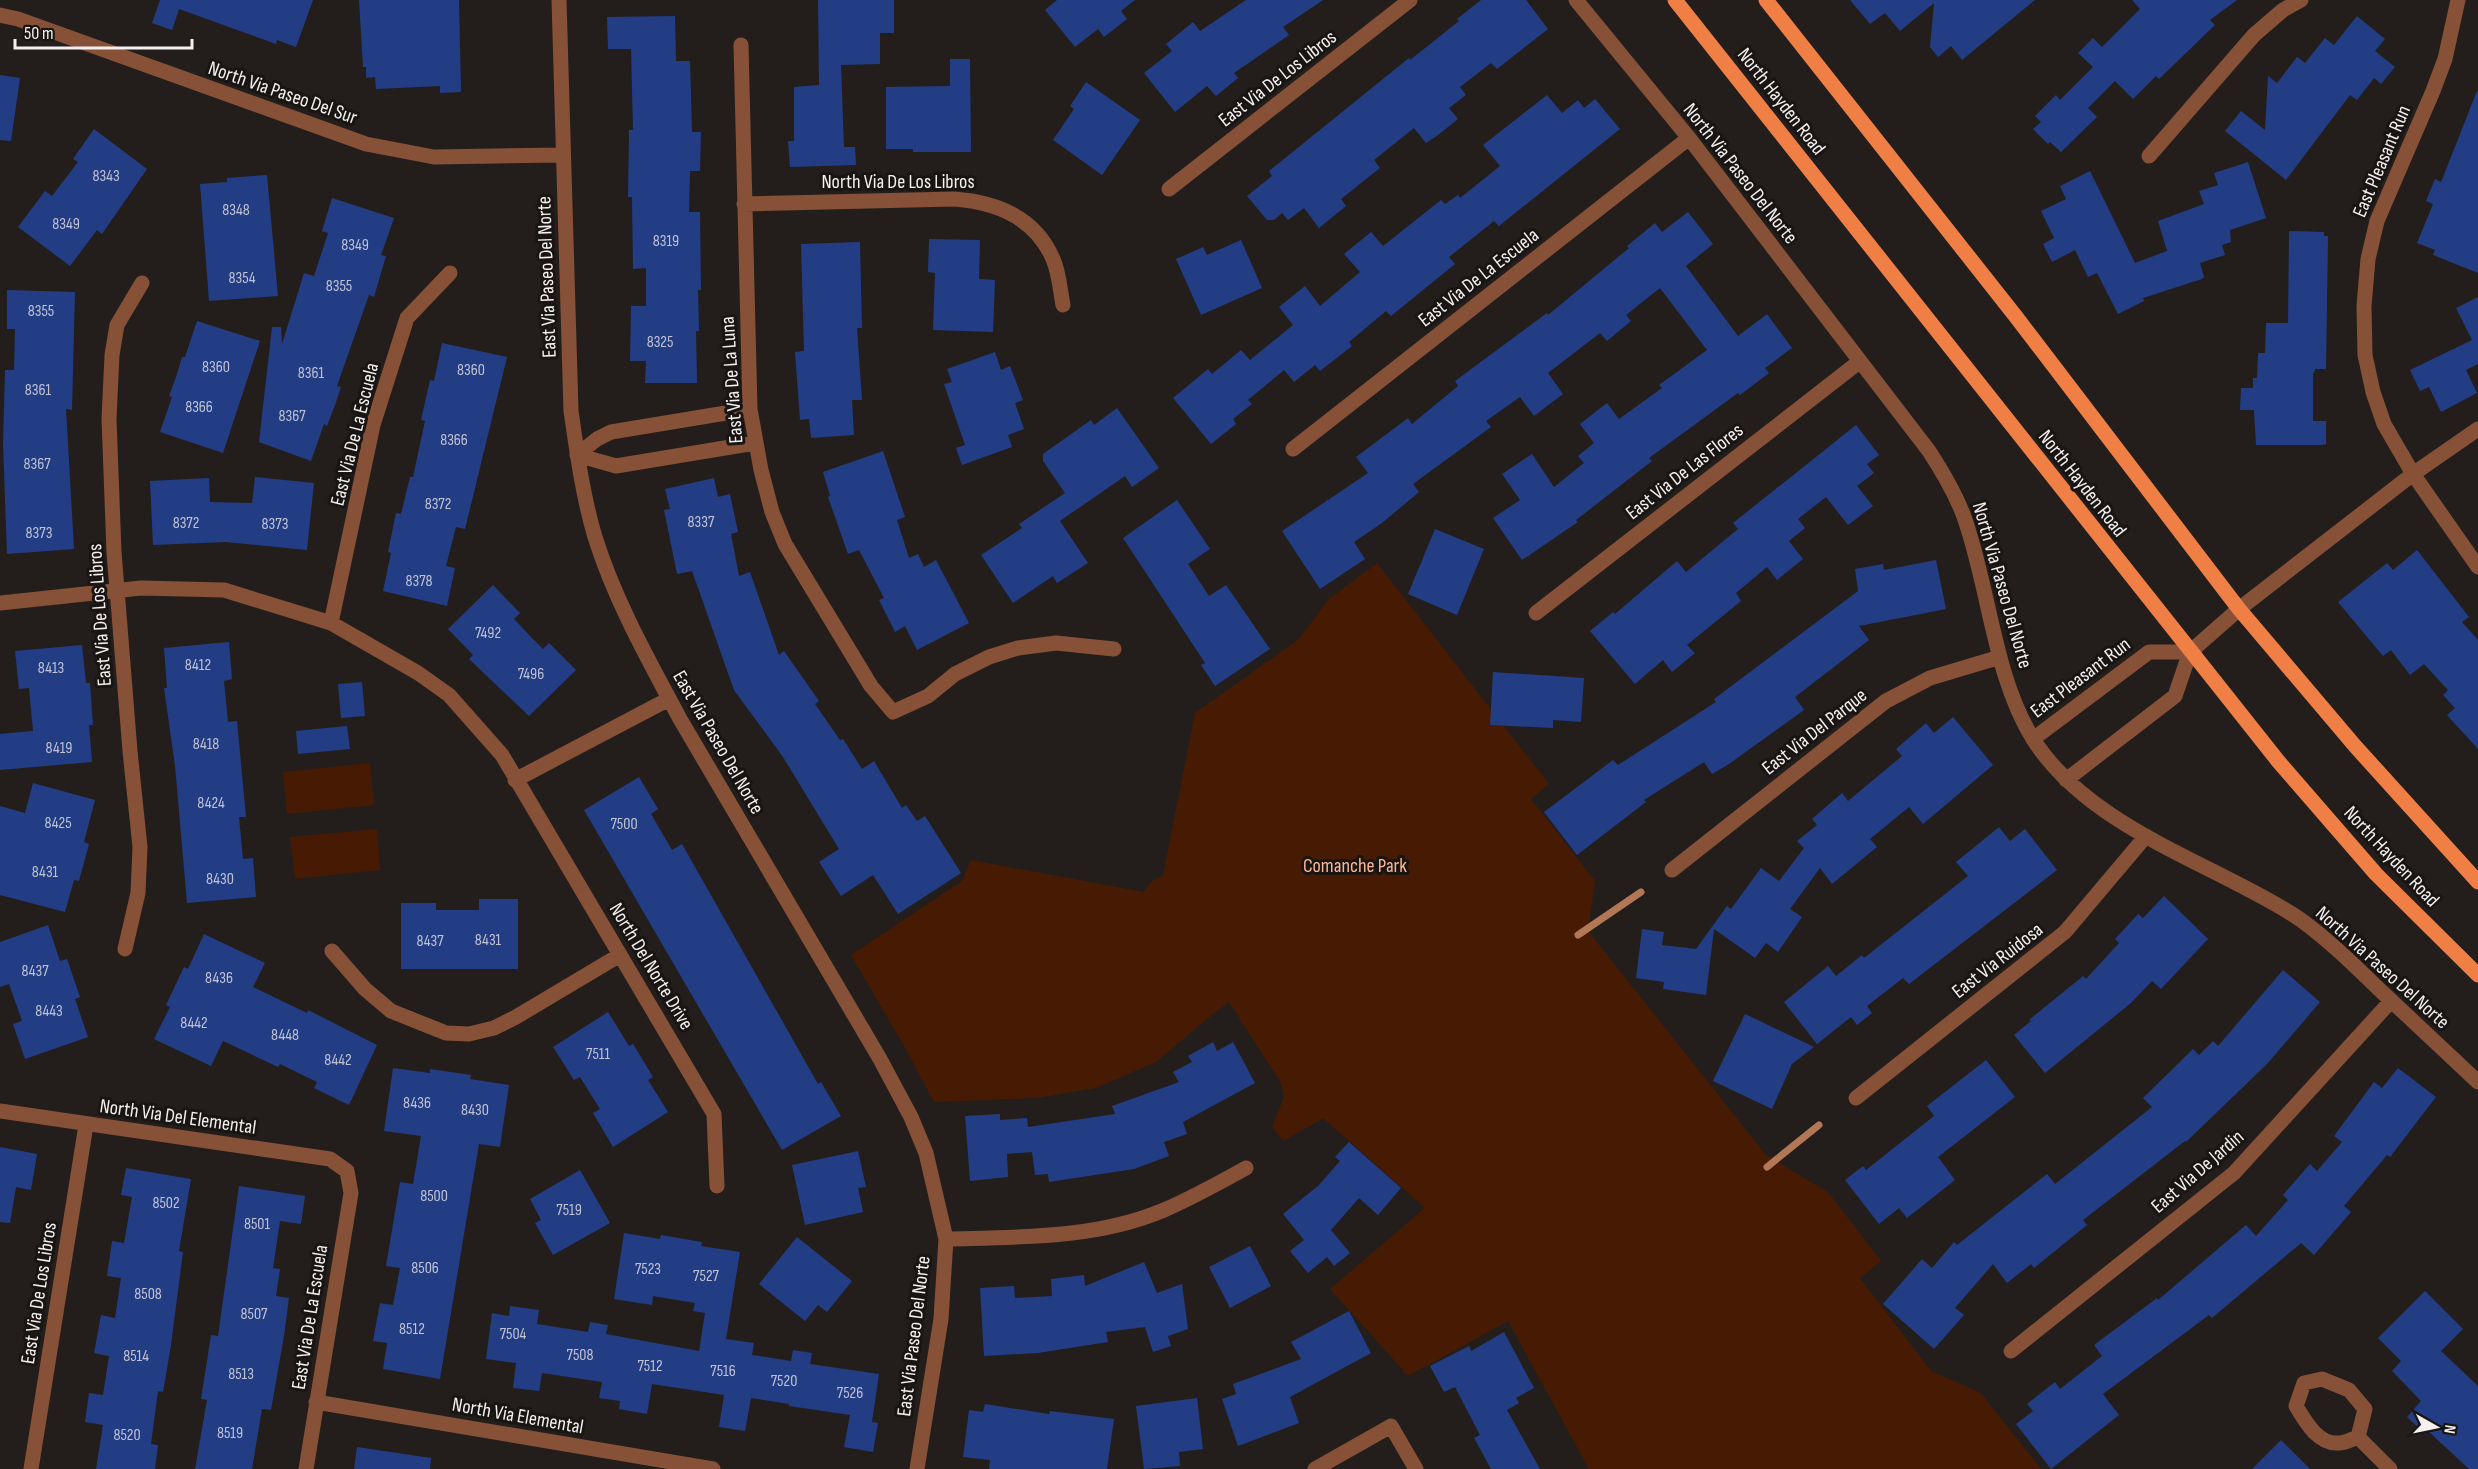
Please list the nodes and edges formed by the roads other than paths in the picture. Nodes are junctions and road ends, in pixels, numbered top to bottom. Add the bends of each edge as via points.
1 (559, 0) edge
2 (1410, 0) edge
3 (1576, 0) edge
4 (1675, 0) edge
5 (1766, 0) edge
6 (2301, 0) edge
7 (2458, 0) edge
8 (0, 15) edge
9 (741, 45) dead end
10 (1689, 138) junction
11 (563, 155) junction
12 (2149, 156) dead end
13 (1169, 189) dead end
14 (744, 204) junction
15 (450, 273) dead end
16 (142, 283) dead end
17 (1063, 305) dead end
18 (1859, 362) junction
19 (750, 409) junction
20 (2478, 429) edge
21 (755, 443) junction
22 (1293, 449) dead end
23 (577, 455) junction
24 (2413, 474) junction
25 (2478, 567) edge
26 (118, 590) junction
27 (0, 603) edge
28 (2239, 609) junction
29 (1536, 613) dead end
30 (331, 622) junction
31 (1114, 649) dead end
32 (2190, 652) junction
33 (2000, 657) junction
34 (669, 699) junction
35 (2033, 739) junction
36 (515, 780) junction
37 (2066, 780) junction
38 (2146, 836) junction
39 (1672, 870) dead end
40 (2478, 882) edge
41 (125, 949) dead end
42 (332, 951) dead end
43 (620, 955) junction
44 (2478, 975) edge
45 (2391, 1001) junction
46 (2478, 1082) edge
47 (1856, 1098) dead end
48 (0, 1111) edge
49 (86, 1125) junction
50 (1246, 1168) dead end
51 (347, 1171) joint
52 (717, 1186) dead end
53 (946, 1239) junction
54 (2011, 1351) dead end
55 (316, 1402) junction
56 (2358, 1437) junction
57 (31, 1469) edge
58 (306, 1469) edge
59 (713, 1469) edge
60 (916, 1469) edge
61 (1315, 1469) edge
62 (1416, 1469) edge
63 (2390, 1469) edge

1 - 11 street, East Via Paseo Del Norte
2 - 13 street, East Via De Los Libros
3 - 10 street, North Via Paseo Del Norte
4 - 32 main road, North Hayden Road
5 - 28 main road
6 - 12 street via 2254,35
7 - 24 street, East Pleasant Run via 2445,59 2377,221 2368,259 2365,355 2384,424
8 - 11 street, North Via Paseo Del Sur via 366,144 434,157
9 - 14 street, East Via De La Luna
10 - 18 street, North Via Paseo Del Norte
10 - 22 street, East Via De La Escuela
11 - 23 street, East Via Paseo Del Norte via 571,411
14 - 17 street, North Via De Los Libros via 980,201 1012,213 1038,237 1053,259
14 - 19 street, East Via De La Luna
15 - 30 street, East Via De La Escuela via 407,318 373,425
16 - 26 street, East Via De Los Libros via 117,325 112,355 109,419
18 - 29 street, East Via De Las Flores
18 - 33 street, North Via Paseo Del Norte via 1949,482 1963,516
19 - 21 street, East Via De La Luna
19 - 23 street via 611,432
20 - 24 street
21 - 23 street via 616,466
21 - 31 street, East Via De La Luna via 772,512 785,544 871,686 892,712 928,696 955,674 1018,648 1056,643
23 - 34 street, East Via Paseo Del Norte via 598,546
24 - 25 street, East Pleasant Run
24 - 28 street
26 - 27 street, North Del Norte Drive
26 - 30 street, North Del Norte Drive via 224,590
26 - 41 street, East Via De Los Libros via 140,847 138,893
28 - 32 street
28 - 40 main road
30 - 36 street, North Del Norte Drive via 450,695 502,755
32 - 35 street, East Pleasant Run via 2149,652
32 - 37 street via 2175,696
32 - 44 main road, North Hayden Road via 2376,874
33 - 35 street, North Via Paseo Del Norte
33 - 39 street, East Via Del Parque via 1930,678 1886,701
34 - 36 street
34 - 53 street, East Via Paseo Del Norte via 911,1117 926,1153
35 - 37 street, North Via Paseo Del Norte
36 - 43 street, North Del Norte Drive
37 - 38 street, North Via Paseo Del Norte
38 - 45 street, North Via Paseo Del Norte via 2300,919
38 - 47 street, East Via Ruidosa via 2065,933
42 - 43 street via 365,989 392,1011 457,1034 494,1028 509,1021
43 - 52 street, North Del Norte Drive via 714,1114
45 - 46 street, North Via Paseo Del Norte
45 - 54 street, East Via De Jardin via 2234,1173
48 - 49 street, North Via Del Elemental
49 - 51 street, North Via Del Elemental via 330,1159
49 - 57 street, East Via De Los Libros
50 - 53 street via 1162,1211 1123,1223 1071,1234
51 - 55 street, East Via De La Escuela via 351,1194
53 - 60 street, East Via Paseo Del Norte via 941,1319
55 - 58 street, East Via De La Escuela
55 - 59 street, North Via Elemental
56 - 56 street via 2365,1409 2349,1390 2322,1379 2304,1383 2296,1406 2306,1424 2324,1441 2339,1443
56 - 63 street
61 - 62 street via 1391,1426

